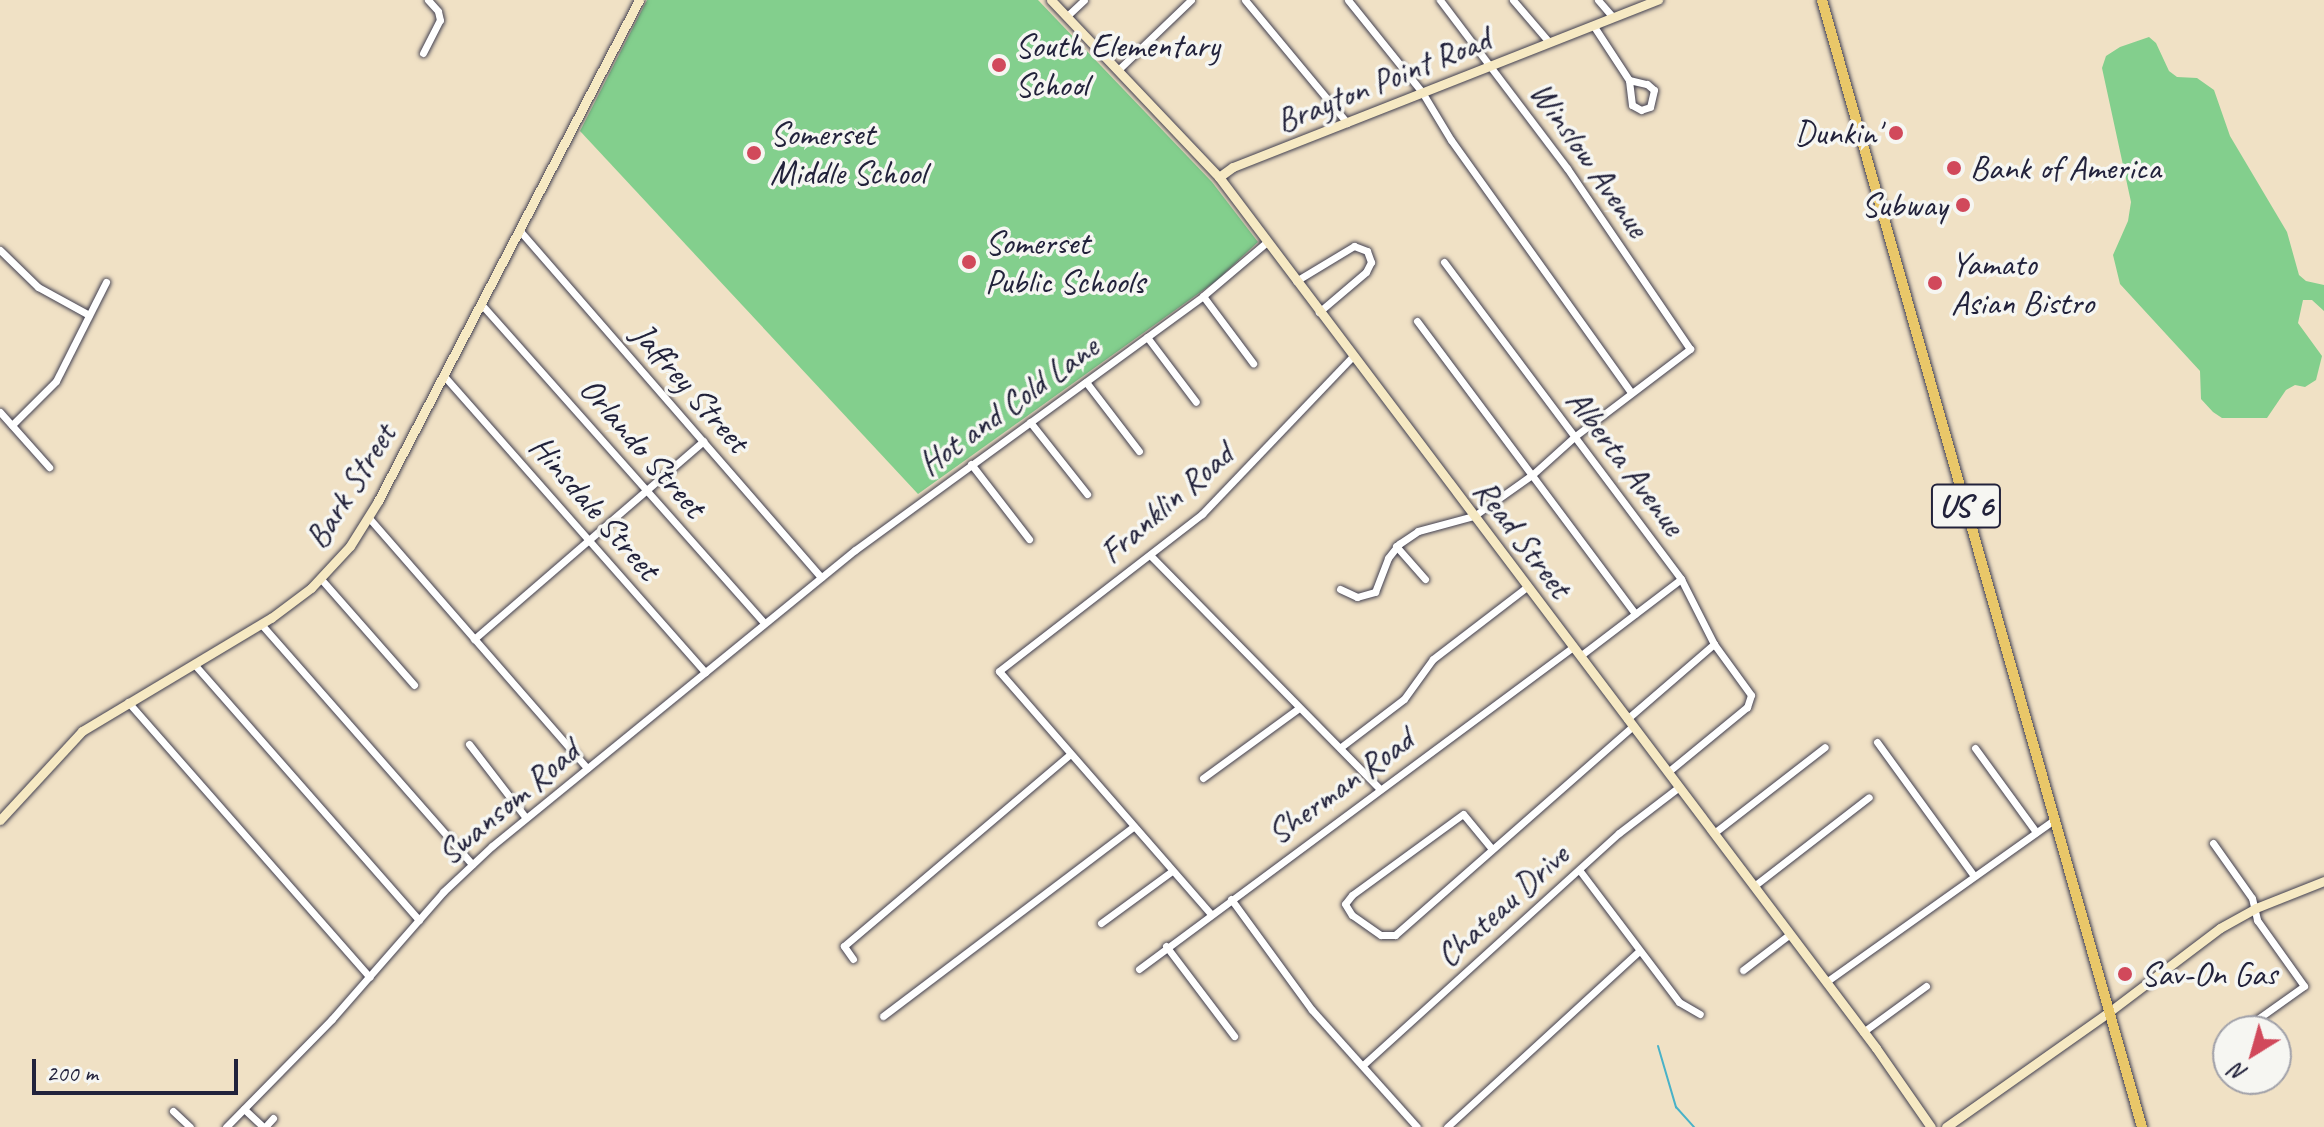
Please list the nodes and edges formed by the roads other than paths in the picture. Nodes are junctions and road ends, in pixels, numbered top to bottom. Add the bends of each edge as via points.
1 (428, 0) edge
2 (639, 0) edge
3 (1051, 0) edge
4 (1084, 0) edge
5 (1191, 0) edge
6 (1245, 0) edge
7 (1348, 0) edge
8 (1440, 0) edge
9 (1513, 0) edge
10 (1598, 0) edge
11 (1658, 0) edge
12 (1822, 0) edge
13 (1067, 16) junction
14 (1613, 17) junction
15 (1593, 25) junction
16 (1549, 42) junction
17 (423, 53) dead end
18 (1490, 64) junction
19 (1118, 70) junction
20 (1629, 80) junction
21 (1422, 92) junction
22 (1347, 123) junction
23 (1219, 177) junction
24 (520, 231) junction
25 (1267, 242) junction
26 (0, 250) edge
27 (1444, 262) dead end
28 (1296, 281) junction
29 (106, 282) dead end
30 (1203, 296) junction
31 (482, 305) junction
32 (1319, 312) junction
33 (89, 315) junction
34 (1417, 321) dead end
35 (1147, 337) junction
36 (1353, 356) junction
37 (1253, 363) dead end
38 (444, 376) junction
39 (1086, 382) junction
40 (1631, 392) junction
41 (1196, 402) dead end
42 (0, 412) edge
43 (1030, 422) junction
44 (12, 425) junction
45 (1574, 437) junction
46 (703, 441) junction
47 (1139, 451) dead end
48 (971, 464) junction
49 (49, 467) dead end
50 (1532, 475) junction
51 (646, 490) junction
52 (1087, 494) dead end
53 (1474, 516) junction
54 (369, 518) junction
55 (1029, 539) dead end
56 (588, 540) junction
57 (1396, 546) junction
58 (855, 550) joint
59 (1150, 555) junction
60 (821, 577) junction
61 (321, 579) junction
62 (1425, 579) dead end
63 (1681, 579) junction
64 (1527, 587) junction
65 (1340, 589) dead end
66 (1635, 614) junction
67 (764, 623) junction
68 (261, 624) junction
69 (474, 639) junction
70 (1714, 644) junction
71 (1573, 647) junction
72 (1580, 656) junction
73 (194, 664) junction
74 (705, 672) junction
75 (414, 685) dead end
76 (128, 702) junction
77 (1299, 708) junction
78 (1629, 723) junction
79 (1877, 742) dead end
80 (469, 744) dead end
81 (1341, 747) junction
82 (1825, 747) dead end
83 (1975, 748) dead end
84 (1069, 755) junction
85 (587, 768) junction
86 (1668, 772) junction
87 (1203, 778) dead end
88 (1679, 787) junction
89 (1380, 789) junction
90 (1869, 797) dead end
91 (526, 818) junction
92 (2055, 819) junction
93 (0, 820) edge
94 (1133, 827) junction
95 (2036, 832) junction
96 (1714, 833) junction
97 (2213, 843) dead end
98 (1492, 849) junction
99 (472, 864) junction
100 (1172, 871) junction
101 (1580, 871) junction
102 (1974, 876) junction
103 (2324, 881) edge
104 (1754, 886) junction
105 (1231, 899) junction
106 (2253, 910) junction
107 (1210, 913) junction
108 (419, 920) junction
109 (1101, 923) dead end
110 (1790, 934) junction
111 (1166, 946) junction
112 (1639, 951) junction
113 (853, 959) dead end
114 (1139, 969) dead end
115 (1743, 970) dead end
116 (370, 977) junction
117 (1826, 982) junction
118 (1926, 986) dead end
119 (2109, 1012) junction
120 (1700, 1014) dead end
121 (2263, 1015) edge
122 (883, 1016) dead end
123 (1863, 1032) junction
124 (1234, 1036) dead end
125 (1363, 1065) junction
126 (244, 1109) junction
127 (173, 1111) dead end
128 (273, 1118) dead end
129 (190, 1127) edge
130 (226, 1127) edge
131 (264, 1127) edge
132 (1417, 1127) edge
133 (1447, 1127) edge
134 (1931, 1127) edge
135 (1946, 1127) edge
136 (2142, 1127) edge

1 - 17 street via 440,20
2 - 24 main road, Bark Street
3 - 13 main road, Read Street
4 - 13 street
5 - 19 street
6 - 22 street
7 - 21 street
8 - 18 street, Winslow Avenue
9 - 16 street
10 - 14 street
11 - 14 main road, Brayton Point Road
12 - 92 main road, US 6
13 - 19 main road, Read Street
14 - 15 main road, Brayton Point Road
15 - 16 main road, Brayton Point Road
15 - 20 street
16 - 18 main road, Brayton Point Road
18 - 21 main road, Brayton Point Road
18 - 40 street, Winslow Avenue via 1689,344 1687,353
19 - 23 main road, Read Street
20 - 20 street via 1632,105 1650,107 1654,90
21 - 22 main road, Brayton Point Road
21 - 40 street
22 - 23 main road, Brayton Point Road
23 - 25 main road, Read Street
24 - 31 main road, Bark Street
24 - 46 street, Jaffrey Street
25 - 28 main road, Read Street
25 - 30 street, Hot and Cold Lane
26 - 33 street via 38,287
27 - 45 street, Alberta Avenue
28 - 32 main road, Read Street
28 - 32 street via 1354,246 1367,251 1371,262 1366,272
29 - 33 street
30 - 35 street, Hot and Cold Lane
30 - 37 street
31 - 38 main road, Bark Street
31 - 51 street, Orlando Street
32 - 36 main road, Read Street
33 - 44 street via 56,381
34 - 50 street
35 - 39 street, Hot and Cold Lane
35 - 41 street
36 - 53 main road, Read Street
36 - 59 street, Franklin Road via 1208,508
38 - 54 main road, Bark Street
38 - 56 street, Hinsdale Street
39 - 43 street, Hot and Cold Lane
39 - 47 street
40 - 45 street
42 - 44 street
43 - 48 street, Hot and Cold Lane
43 - 52 street
44 - 49 street
45 - 50 street
45 - 63 street, Alberta Avenue
46 - 51 street
46 - 60 street, Jaffrey Street
48 - 55 street
48 - 58 street, Hot and Cold Lane
50 - 53 street
50 - 66 street
51 - 56 street
51 - 67 street, Orlando Street
53 - 57 street via 1418,531
53 - 64 main road, Read Street
54 - 61 main road, Bark Street
54 - 69 street
56 - 69 street
56 - 74 street, Hinsdale Street
57 - 62 street
57 - 65 street via 1375,592 1357,597
58 - 60 street, Swansom Road
59 - 77 street
59 - 84 street, Franklin Road via 999,671
60 - 67 street, Swansom Road
61 - 68 main road, Bark Street
61 - 75 street
63 - 66 street
63 - 70 street, Alberta Avenue
64 - 71 main road, Read Street
64 - 81 street via 1433,659 1404,699
66 - 72 street
67 - 74 street, Swansom Road
68 - 73 main road, Bark Street
68 - 99 street
69 - 85 street
70 - 78 street
70 - 86 street, Alberta Avenue via 1751,701
71 - 72 main road, Read Street
71 - 89 street, Sherman Road
72 - 78 main road, Read Street
73 - 76 main road, Bark Street
73 - 108 street
74 - 85 street, Swansom Road
76 - 93 main road, Bark Street via 74,738
76 - 116 street
77 - 81 street
77 - 87 street
78 - 86 main road, Read Street
78 - 98 street
79 - 102 street
80 - 91 street
81 - 89 street
82 - 96 street
83 - 95 street
84 - 94 street
84 - 113 street via 844,946
85 - 91 street, Swansom Road
86 - 88 main road, Read Street
88 - 96 main road, Read Street
88 - 101 street, Chateau Drive
89 - 105 street, Sherman Road
90 - 104 street
91 - 99 street, Swansom Road
92 - 95 street
92 - 119 main road, US 6
94 - 100 street
94 - 122 street
95 - 102 street
96 - 104 main road, Read Street
97 - 106 street via 2252,898
98 - 98 street via 1389,937 1352,915 1345,904 1463,814
99 - 108 street, Swansom Road
100 - 107 street
100 - 109 street
101 - 112 street
101 - 125 street, Chateau Drive
102 - 117 street
103 - 106 main road
104 - 110 main road, Read Street
105 - 107 street, Sherman Road
105 - 125 street via 1312,1010
106 - 119 main road
106 - 121 street via 2304,986
107 - 111 street, Sherman Road
108 - 116 street, Swansom Road
110 - 115 street
110 - 117 main road, Read Street
111 - 114 street, Sherman Road
111 - 124 street
112 - 120 street via 1679,1002
112 - 133 street
116 - 126 street, Swansom Road
117 - 123 main road, Read Street
118 - 123 street
119 - 135 main road
119 - 136 main road, US 6
123 - 134 main road, Read Street
125 - 132 street
126 - 130 street, Swansom Road
126 - 131 street
127 - 129 street
128 - 131 street

